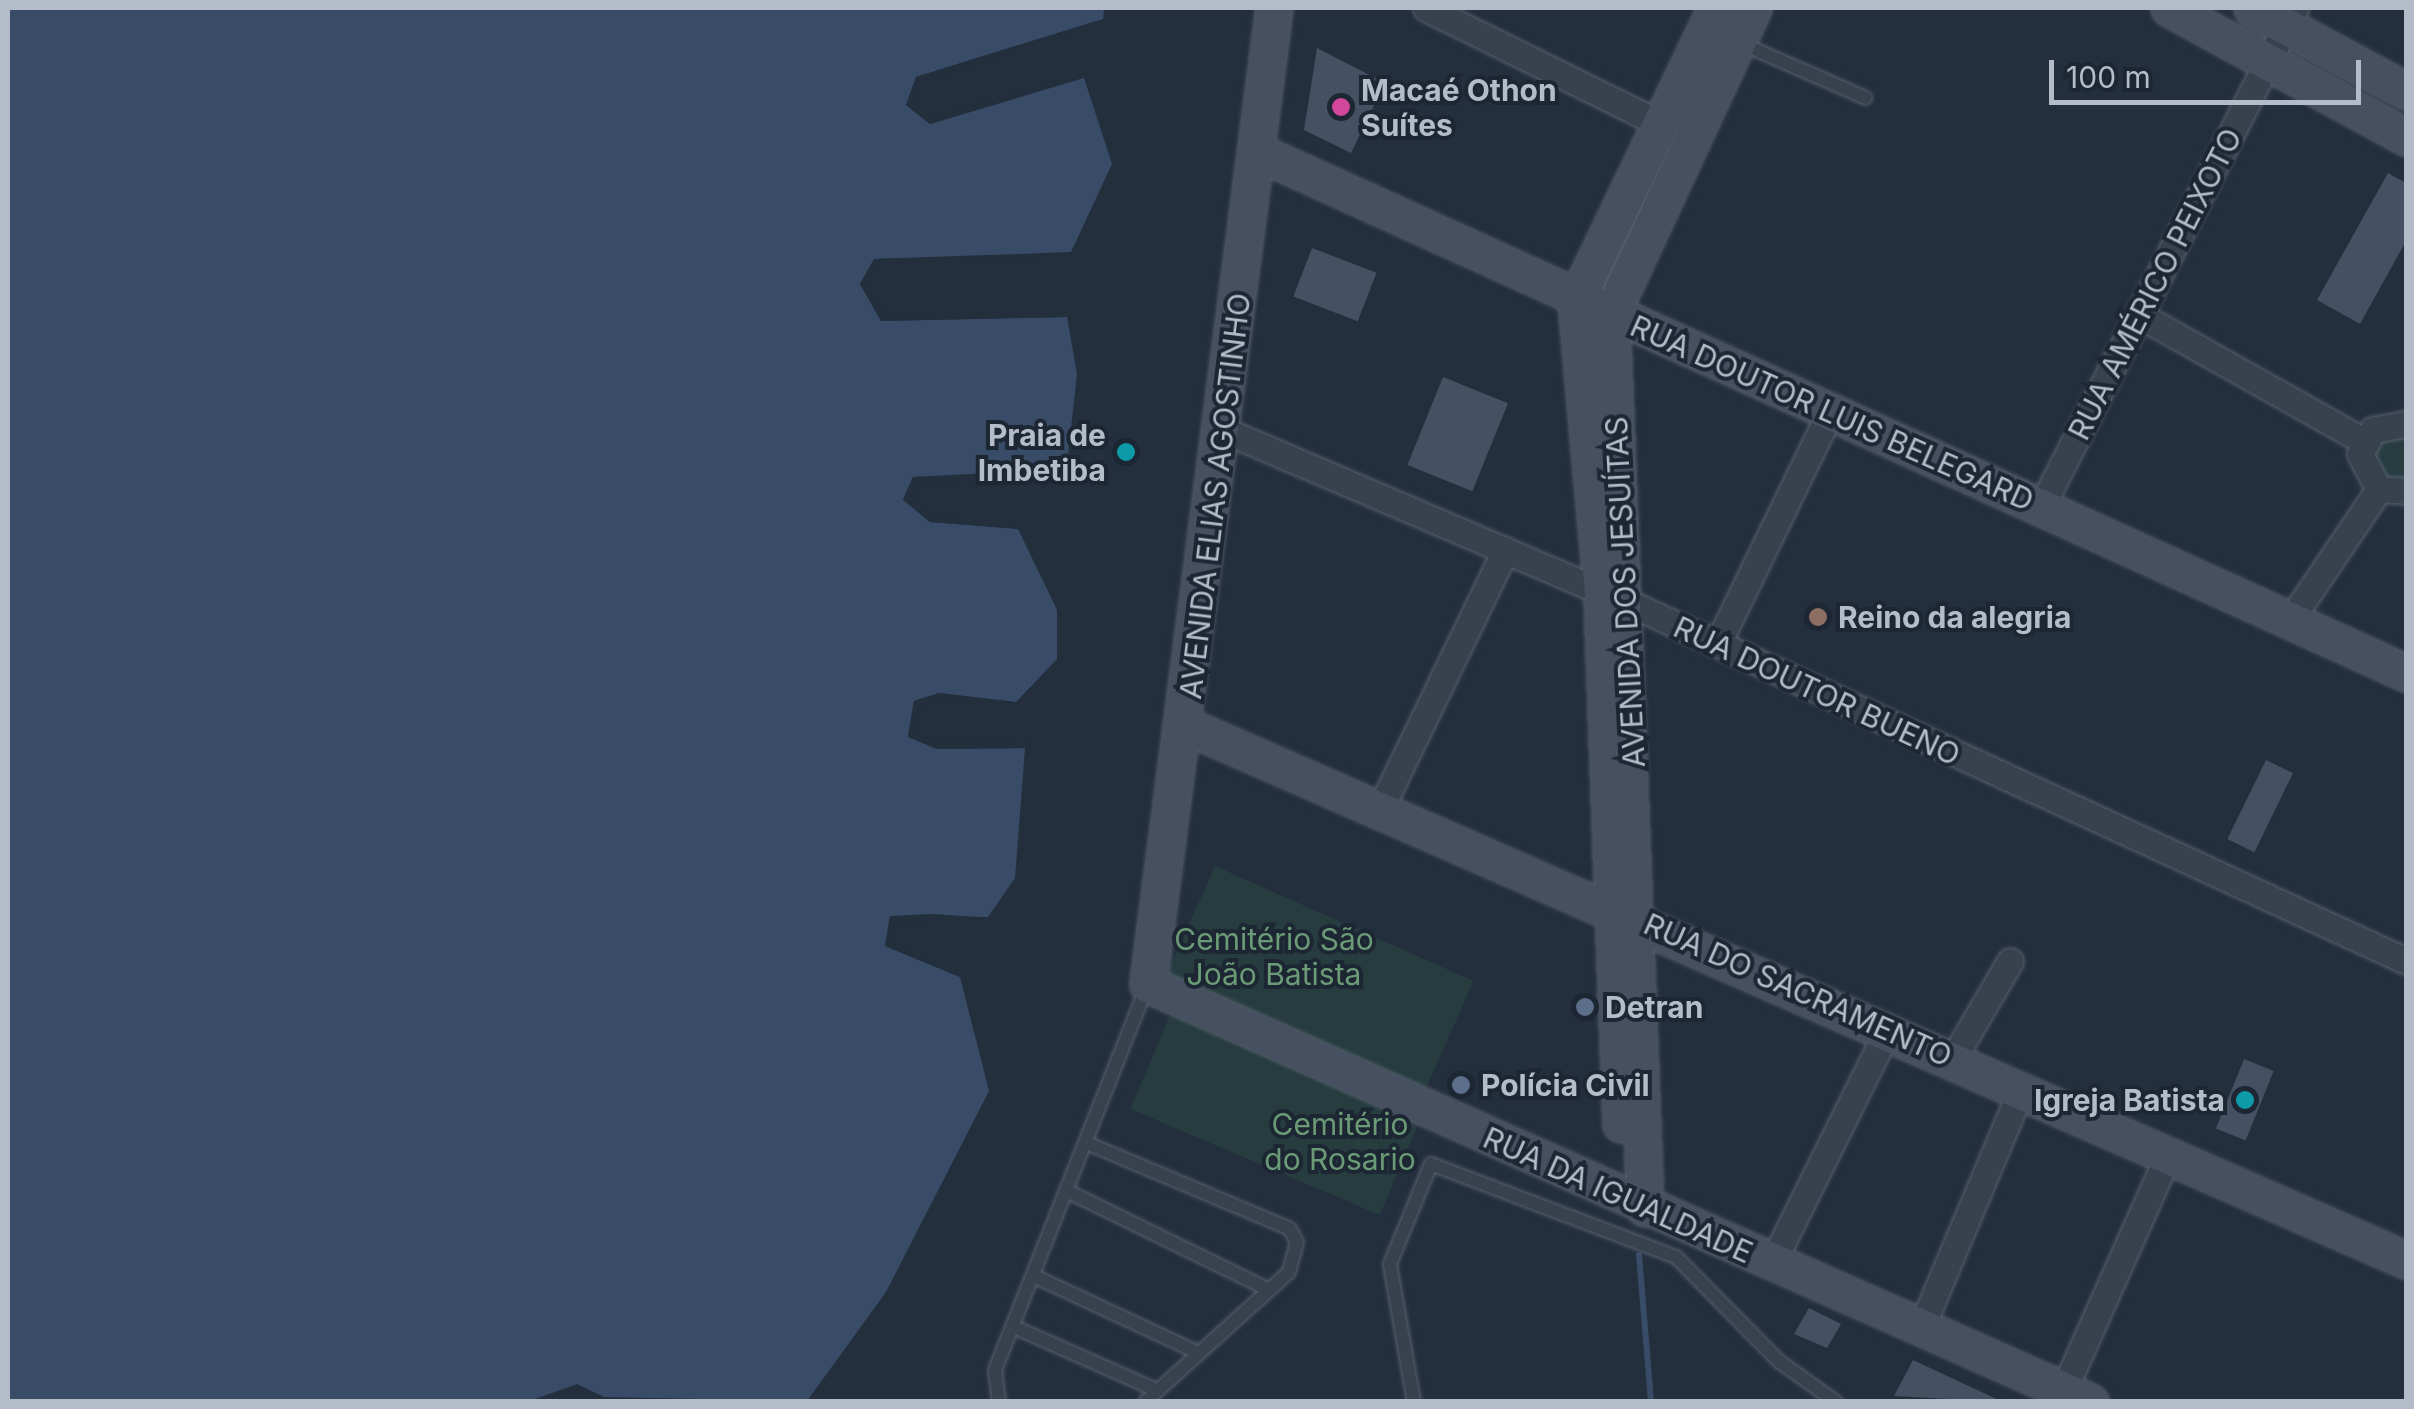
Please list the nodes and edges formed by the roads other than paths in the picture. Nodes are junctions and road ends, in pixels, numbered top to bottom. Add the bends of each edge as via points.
1 (1274, 8) edge
2 (1716, 8) edge
3 (1754, 8) edge
4 (2169, 8) edge
5 (2252, 8) edge
6 (1436, 10) edge
7 (2290, 17) edge
8 (1737, 42) junction
9 (2266, 63) junction
10 (2406, 91) edge
11 (1866, 98) dead end
12 (1663, 125) junction
13 (2402, 125) edge
14 (1258, 152) junction
15 (1576, 300) junction
16 (1611, 314) junction
17 (2141, 316) junction
18 (1830, 412) junction
19 (2406, 424) edge
20 (1223, 430) junction
21 (2364, 440) junction
22 (2379, 489) junction
23 (2406, 491) edge
24 (2041, 508) junction
25 (1505, 550) junction
26 (1614, 596) junction
27 (2289, 622) junction
28 (1718, 643) junction
29 (2406, 674) edge
30 (1187, 726) junction
31 (1382, 805) junction
32 (1627, 915) junction
33 (2010, 961) dead end
34 (2406, 961) edge
35 (1148, 984) junction
36 (1887, 1030) junction
37 (1954, 1057) junction
38 (2020, 1092) junction
39 (1088, 1144) junction
40 (2167, 1158) junction
41 (1067, 1192) junction
42 (1634, 1203) junction
43 (2406, 1260) edge
44 (1772, 1263) junction
45 (1036, 1277) junction
46 (1269, 1290) junction
47 (1014, 1327) junction
48 (1920, 1328) junction
49 (1198, 1353) junction
50 (1156, 1390) junction
51 (2077, 1395) edge
52 (999, 1402) edge
53 (1145, 1402) edge
54 (1414, 1402) edge
55 (1836, 1402) edge

1 - 14 street, AVENIDA ELIAS AGOSTINHO
2 - 12 street
3 - 8 street, AVENIDA DOS JESUÍTAS
4 - 9 street
5 - 7 street
6 - 12 street
7 - 9 street, RUA AMÉRICO PEIXOTO
7 - 10 street
8 - 11 lane
8 - 16 street, AVENIDA DOS JESUÍTAS
9 - 13 street
9 - 17 street, RUA AMÉRICO PEIXOTO
12 - 15 street
14 - 15 street, RUA DOUTOR LUIS BELEGARD
14 - 20 street, AVENIDA ELIAS AGOSTINHO
15 - 16 street, RUA DOUTOR LUIS BELEGARD
15 - 26 street, AVENIDA DOS JESUÍTAS
16 - 18 street, RUA DOUTOR LUIS BELEGARD
16 - 26 street, AVENIDA DOS JESUÍTAS
17 - 21 street
17 - 24 street, RUA AMÉRICO PEIXOTO
18 - 24 street, RUA DOUTOR LUIS BELEGARD
18 - 28 street
19 - 21 street via 2384,424
20 - 25 street, RUA DOUTOR BUENO
20 - 30 street, AVENIDA ELIAS AGOSTINHO
21 - 22 street via 2361,468
22 - 23 street
22 - 27 street
24 - 27 street, RUA DOUTOR LUIS BELEGARD
25 - 26 street, RUA DOUTOR BUENO
25 - 31 street
26 - 28 street, RUA DOUTOR BUENO
26 - 32 street, AVENIDA DOS JESUÍTAS
27 - 29 street, RUA DOUTOR LUIS BELEGARD
28 - 34 street, RUA DOUTOR BUENO
30 - 31 street, RUA DO SACRAMENTO
30 - 35 street, AVENIDA ELIAS AGOSTINHO
31 - 32 street, RUA DO SACRAMENTO
32 - 36 street, RUA DO SACRAMENTO
32 - 42 street, AVENIDA DOS JESUÍTAS
33 - 37 street
35 - 39 lane
35 - 42 street, RUA DA IGUALDADE
36 - 37 street, RUA DO SACRAMENTO
36 - 44 street
37 - 38 street, RUA DO SACRAMENTO
38 - 40 street, RUA DO SACRAMENTO
38 - 48 street
39 - 41 lane
39 - 46 lane via 1290,1228 1298,1260
40 - 43 street, RUA DO SACRAMENTO
40 - 51 street
41 - 45 lane
41 - 46 lane
42 - 44 street, RUA DA IGUALDADE
44 - 48 street, RUA DA IGUALDADE
45 - 47 lane
45 - 49 lane
46 - 49 lane
47 - 50 lane
47 - 52 lane via 995,1370
48 - 51 street, RUA DA IGUALDADE
49 - 50 lane
50 - 53 lane
54 - 55 lane via 1390,1264 1431,1164 1676,1257 1780,1362

